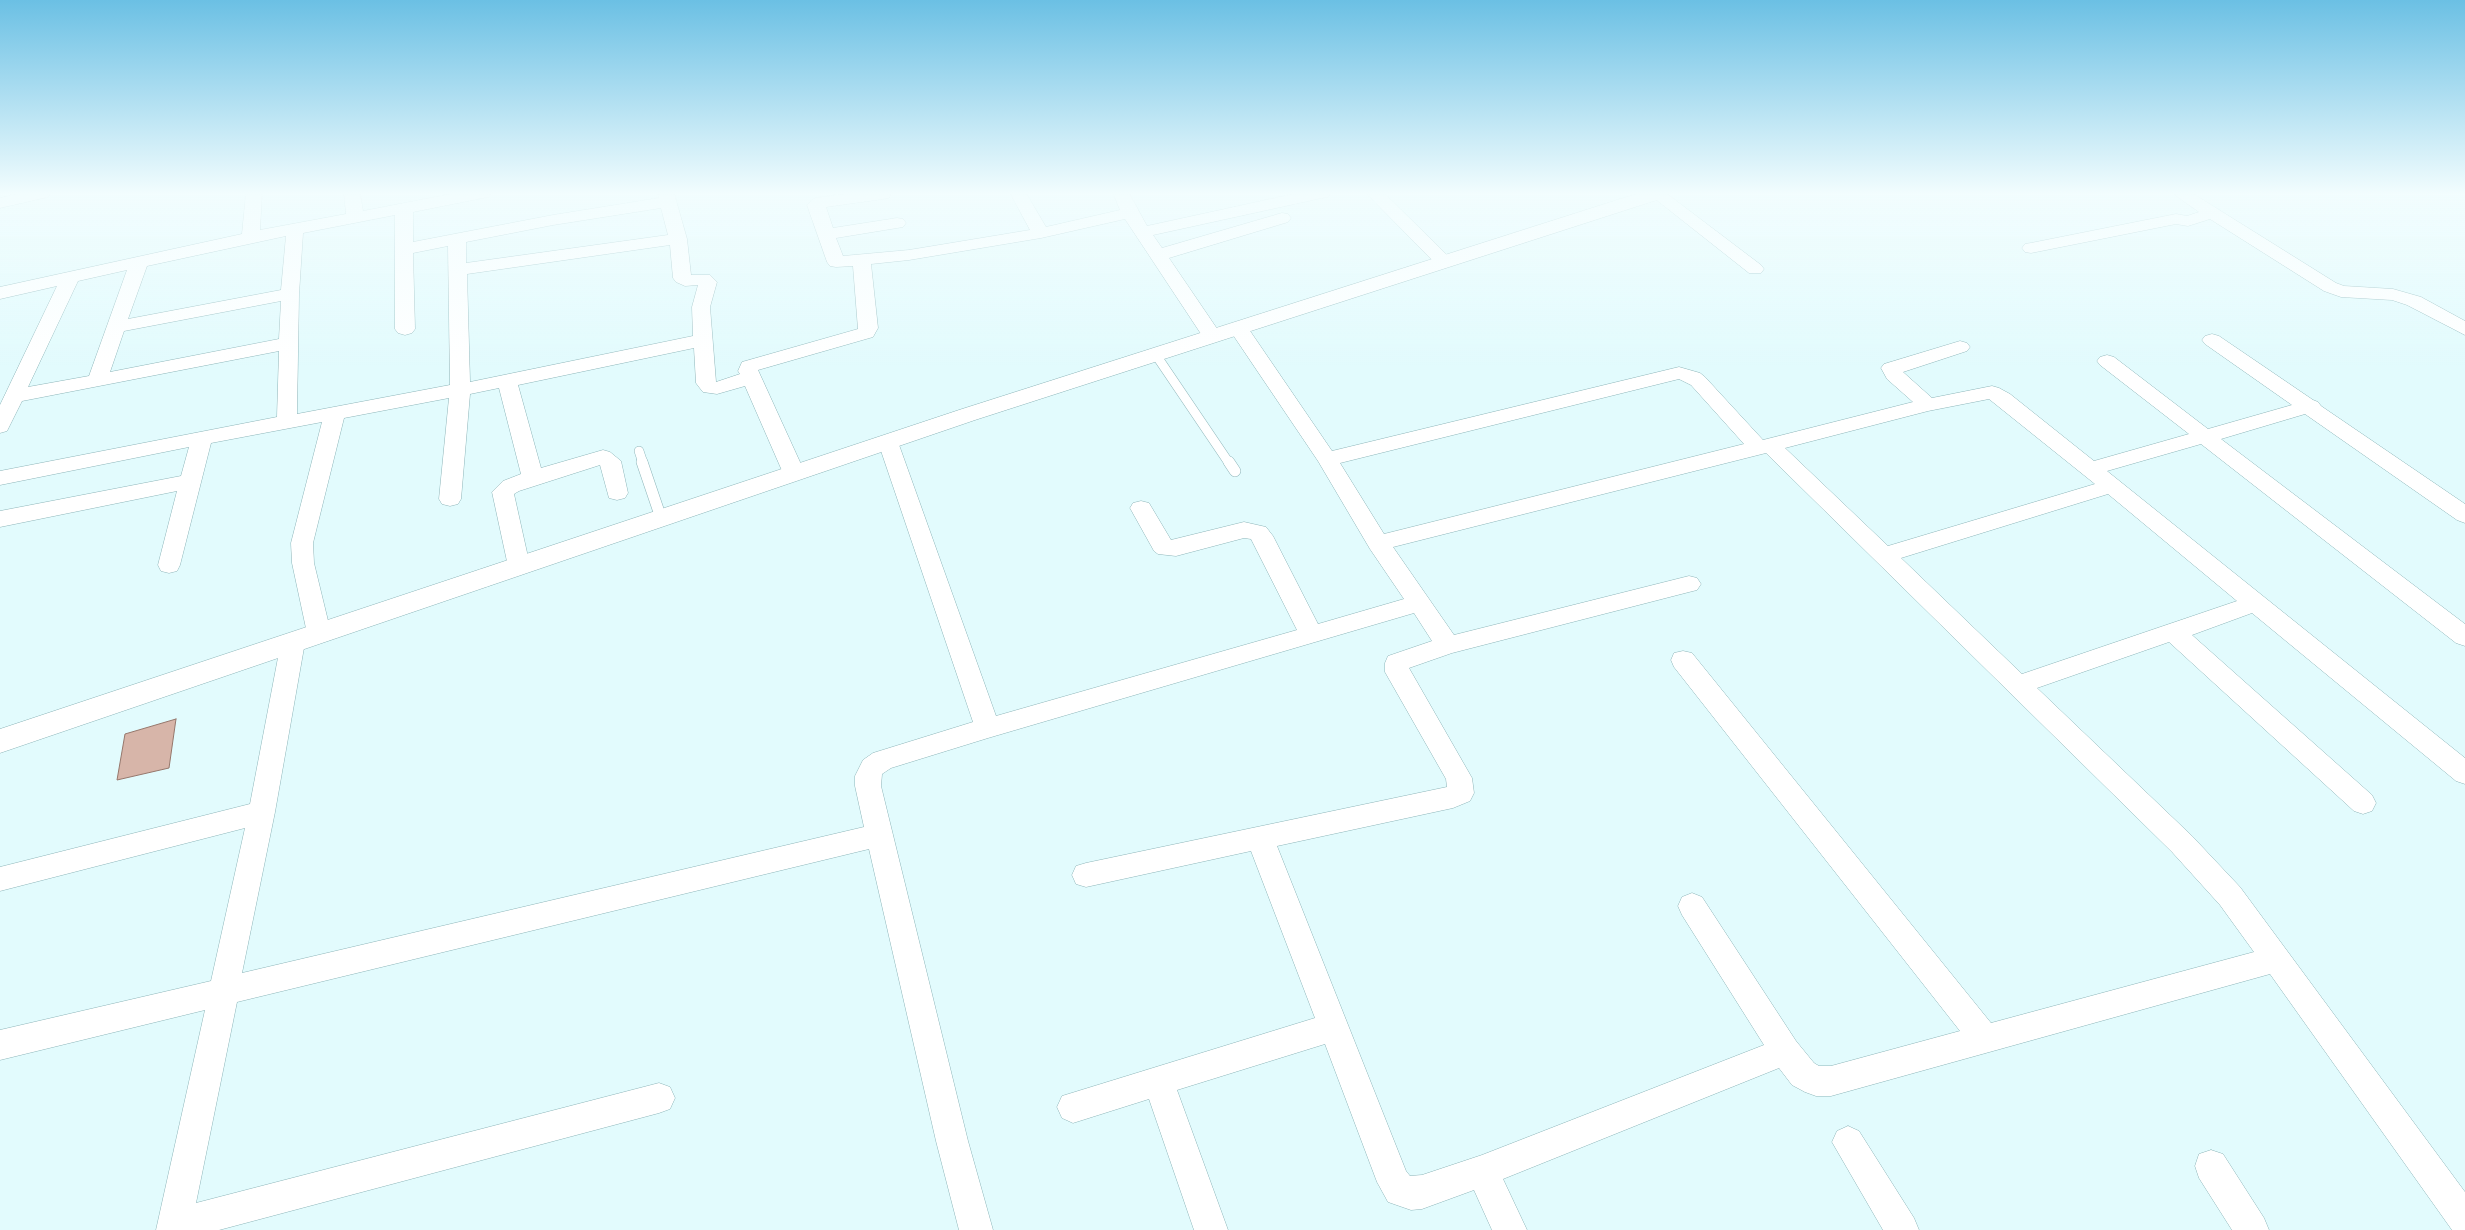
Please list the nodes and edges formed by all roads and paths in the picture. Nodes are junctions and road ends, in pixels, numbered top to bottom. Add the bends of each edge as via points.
1 (191, 250) edge
2 (293, 250) edge
3 (404, 250) edge
4 (457, 250) edge
5 (593, 250) edge
6 (679, 250) edge
7 (831, 250) edge
8 (907, 250) edge
9 (941, 250) edge
10 (1156, 250) edge
11 (1174, 250) edge
12 (1432, 250) edge
13 (1480, 250) edge
14 (1731, 250) edge
15 (2272, 250) edge
16 (1159, 255) junction
17 (909, 256) junction
18 (862, 261) junction
19 (139, 262) junction
20 (1444, 262) junction
21 (1754, 269) dead end
22 (458, 270) junction
23 (71, 276) junction
24 (0, 293) edge
25 (290, 294) junction
26 (116, 327) junction
27 (405, 329) dead end
28 (1239, 329) junction
29 (2465, 329) edge
30 (1212, 336) junction
31 (702, 340) junction
32 (2212, 340) dead end
33 (290, 343) junction
34 (1960, 347) dead end
35 (1156, 355) junction
36 (2107, 361) dead end
37 (751, 377) junction
38 (97, 381) junction
39 (507, 381) junction
40 (460, 390) junction
41 (15, 396) junction
42 (1928, 405) junction
43 (2311, 406) junction
44 (335, 413) junction
45 (287, 422) junction
46 (0, 426) edge
47 (2207, 437) junction
48 (202, 438) junction
49 (888, 442) junction
50 (1764, 446) junction
51 (640, 451) dead end
52 (1328, 459) junction
53 (2091, 469) junction
54 (1235, 471) dead end
55 (794, 473) junction
56 (0, 478) edge
57 (533, 478) junction
58 (191, 481) junction
59 (2111, 486) junction
60 (617, 493) dead end
61 (450, 500) dead end
62 (1142, 508) dead end
63 (2465, 515) edge
64 (661, 518) junction
65 (0, 519) edge
66 (1378, 543) junction
67 (1883, 555) junction
68 (169, 565) dead end
69 (519, 566) junction
70 (1689, 584) dead end
71 (1420, 603) junction
72 (2256, 603) junction
73 (2172, 630) junction
74 (1310, 634) junction
75 (2465, 637) edge
76 (306, 638) junction
77 (1448, 645) junction
78 (1683, 660) dead end
79 (2019, 685) junction
80 (988, 728) junction
81 (0, 741) edge
82 (2465, 773) edge
83 (2363, 803) dead end
84 (262, 812) junction
85 (881, 835) junction
86 (1260, 838) junction
87 (1086, 875) dead end
88 (0, 879) edge
89 (1692, 906) dead end
90 (2277, 958) junction
91 (222, 994) junction
92 (1334, 1027) junction
93 (1985, 1039) junction
94 (0, 1046) edge
95 (1785, 1051) junction
96 (1158, 1081) junction
97 (659, 1098) dead end
98 (1073, 1107) dead end
99 (1848, 1142) dead end
100 (2211, 1166) dead end
101 (1482, 1171) junction
102 (2465, 1220) edge
103 (173, 1227) edge
104 (976, 1230) edge
105 (1211, 1230) edge
106 (1510, 1230) edge
107 (1902, 1230) edge
108 (2252, 1230) edge

1 - 19 street
2 - 25 street
3 - 27 street
4 - 22 street
5 - 22 street
6 - 31 street via 683,280 704,279 708,282 701,307
7 - 18 street via 836,262
8 - 17 street
9 - 17 street
10 - 16 street
11 - 16 street
12 - 20 street
13 - 20 main road
14 - 21 street
15 - 29 street via 2330,287 2341,291 2394,295 2414,301
16 - 30 street
17 - 18 street
18 - 37 street via 866,333 752,364 748,368
19 - 23 street
19 - 26 street
20 - 28 main road
22 - 40 street
23 - 24 street
23 - 41 street
25 - 26 street
25 - 33 street
26 - 38 street
28 - 30 main road
28 - 52 street
30 - 35 main road
31 - 37 street via 708,386 717,388
31 - 39 street
32 - 43 street
33 - 38 street
33 - 45 street
34 - 42 street via 1891,368 1894,375
35 - 49 main road
35 - 54 lane
36 - 47 street
37 - 55 street
38 - 41 street
39 - 40 street
39 - 57 street
40 - 44 street
40 - 61 street
41 - 46 street
42 - 50 street
42 - 53 street via 1985,392 1997,394
43 - 47 street
43 - 63 street
44 - 45 street
44 - 76 street via 302,543
45 - 48 street
47 - 53 street
47 - 75 street
48 - 56 street
48 - 58 street
49 - 55 main road
49 - 80 street
50 - 52 street via 1698,381 1679,373
50 - 66 street
50 - 67 street
51 - 64 lane
52 - 66 street
53 - 59 street
55 - 64 main road
57 - 60 street via 603,457 610,461
57 - 69 street via 503,492
58 - 65 street
58 - 68 street
59 - 67 street
59 - 72 street
62 - 74 street via 1166,548 1244,530 1258,532
64 - 69 main road
66 - 71 street
67 - 79 street
69 - 76 main road
70 - 77 street
71 - 74 street
71 - 77 street
72 - 73 street
72 - 82 street
73 - 79 street
73 - 83 street
74 - 80 street
76 - 81 main road
76 - 84 street
77 - 86 street via 1401,661 1395,667 1459,778 1461,793
78 - 93 street
79 - 90 street via 2182,844 2230,896
80 - 85 street via 882,760 872,767 868,786
84 - 88 street
84 - 91 street
85 - 91 street
85 - 104 street via 952,1141
86 - 87 street
86 - 92 street
89 - 95 street
90 - 93 street
90 - 102 street
91 - 94 street
91 - 103 street
92 - 96 street
92 - 101 street via 1394,1182 1400,1190 1422,1192
93 - 95 street via 1831,1081 1816,1081 1803,1074
95 - 101 street
96 - 98 street
96 - 105 street
97 - 103 street
99 - 107 street
100 - 108 street
101 - 106 street

